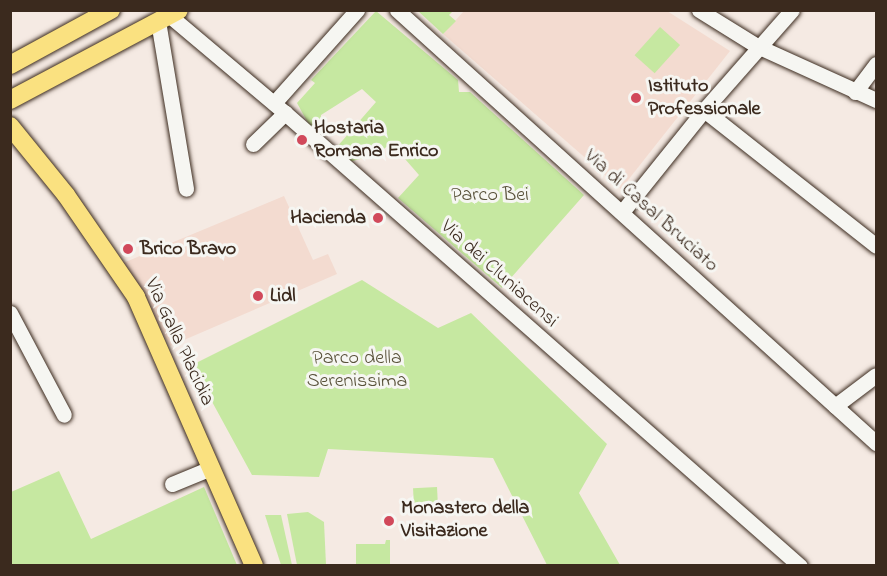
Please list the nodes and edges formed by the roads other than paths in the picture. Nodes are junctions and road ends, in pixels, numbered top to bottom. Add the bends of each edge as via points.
1 (111, 10) edge
2 (357, 10) edge
3 (397, 10) edge
4 (699, 10) edge
5 (792, 10) edge
6 (169, 16) edge
7 (758, 46) junction
8 (876, 64) edge
9 (10, 65) edge
10 (855, 92) junction
11 (10, 100) edge
12 (876, 100) edge
13 (280, 108) junction
14 (704, 110) junction
15 (10, 126) edge
16 (254, 144) dead end
17 (186, 189) dead end
18 (622, 212) junction
19 (876, 246) edge
20 (10, 313) edge
21 (876, 375) edge
22 (835, 406) junction
23 (64, 415) dead end
24 (876, 443) edge
25 (211, 468) junction
26 (172, 484) dead end
27 (254, 566) edge
28 (800, 566) edge

1 - 9 main road
2 - 13 street
3 - 18 street, Via di Casal Bruciato
4 - 7 street
5 - 7 street
6 - 11 main road
6 - 13 street, Via dei Cluniacensi
6 - 17 street
7 - 10 street
7 - 14 street
8 - 10 street
10 - 12 street
13 - 16 street
13 - 28 street, Via dei Cluniacensi
14 - 18 street
14 - 19 street
15 - 25 main road, Via Galla Placidia via 66,195 136,297
18 - 22 street, Via di Casal Bruciato
20 - 23 street
21 - 22 street
22 - 24 street, Via di Casal Bruciato
25 - 26 street
25 - 27 main road, Via Galla Placidia

